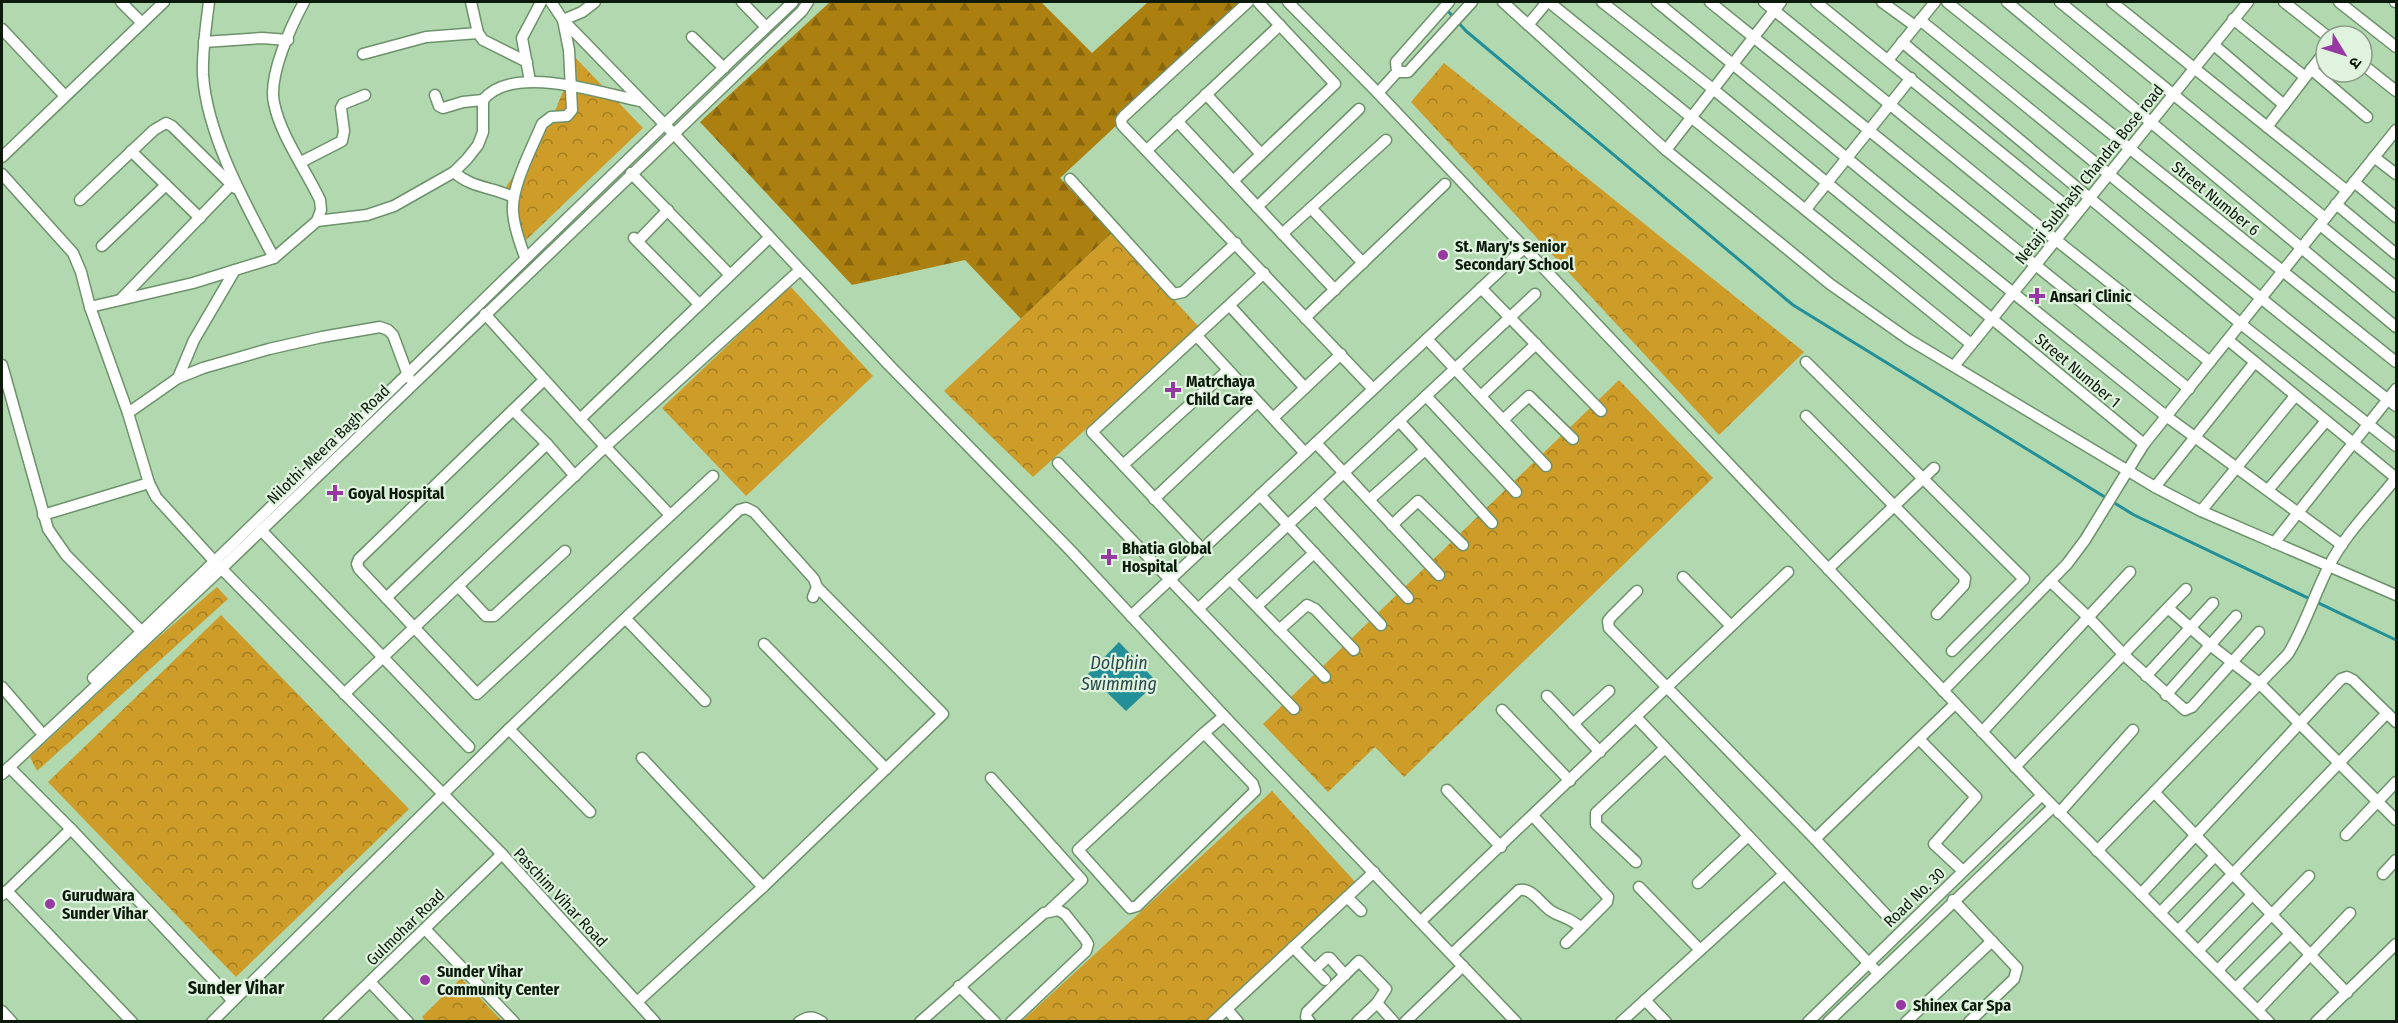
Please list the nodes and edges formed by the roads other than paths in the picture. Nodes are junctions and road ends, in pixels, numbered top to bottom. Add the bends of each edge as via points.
1 (121, 2) edge
2 (164, 2) edge
3 (209, 2) edge
4 (304, 2) edge
5 (471, 2) edge
6 (541, 2) edge
7 (551, 2) edge
8 (596, 2) edge
9 (742, 2) edge
10 (793, 2) edge
11 (808, 2) edge
12 (1248, 2) edge
13 (1258, 2) edge
14 (1288, 2) edge
15 (1472, 2) edge
16 (1503, 2) edge
17 (1548, 2) edge
18 (1602, 2) edge
19 (1657, 2) edge
20 (1710, 2) edge
21 (1764, 2) edge
22 (1816, 2) edge
23 (1882, 2) edge
24 (1935, 2) edge
25 (1947, 2) edge
26 (2007, 2) edge
27 (2060, 2) edge
28 (2248, 2) edge
29 (2284, 2) edge
30 (2339, 2) edge
31 (2120, 4) edge
32 (1446, 5) edge
33 (1778, 6) edge
34 (2233, 19) junction
35 (563, 20) junction
36 (142, 22) junction
37 (1918, 23) junction
38 (1280, 25) junction
39 (1528, 25) junction
40 (2314, 26) edge
41 (766, 27) junction
42 (2, 28) edge
43 (478, 33) junction
44 (1754, 36) junction
45 (692, 37) dead end
46 (288, 40) junction
47 (204, 42) junction
48 (1902, 42) junction
49 (2214, 45) junction
50 (2397, 47) edge
51 (363, 54) dead end
52 (1888, 60) junction
53 (527, 62) junction
54 (1734, 63) junction
55 (2314, 65) edge
56 (724, 68) junction
57 (2194, 69) junction
58 (1397, 72) junction
59 (2374, 72) edge
60 (2308, 73) junction
61 (1911, 78) junction
62 (530, 81) junction
63 (2394, 85) edge
64 (571, 87) junction
65 (1713, 89) junction
66 (1378, 93) junction
67 (1206, 94) junction
68 (2174, 94) junction
69 (364, 95) dead end
70 (435, 95) dead end
71 (65, 96) junction
72 (483, 100) junction
73 (640, 101) junction
74 (1890, 105) junction
75 (2284, 105) junction
76 (1359, 109) dead end
77 (1691, 117) junction
78 (2367, 117) dead end
79 (2152, 121) junction
80 (1177, 122) junction
81 (664, 125) junction
82 (2267, 127) junction
83 (1869, 130) junction
84 (2396, 130) edge
85 (673, 133) junction
86 (1386, 140) dead end
87 (2130, 148) junction
88 (1147, 150) junction
89 (1666, 150) junction
90 (131, 152) junction
91 (1261, 154) junction
92 (2, 157) edge
93 (1847, 157) junction
94 (2374, 157) junction
95 (301, 162) junction
96 (454, 172) junction
97 (631, 173) junction
98 (2110, 173) junction
99 (2, 174) edge
100 (2397, 174) edge
101 (1070, 179) dead end
102 (1233, 181) junction
103 (1827, 182) junction
104 (1445, 184) dead end
105 (166, 185) junction
106 (2351, 186) junction
107 (235, 188) junction
108 (513, 197) junction
109 (2090, 198) junction
110 (80, 200) dead end
111 (2336, 204) junction
112 (1257, 207) junction
113 (1311, 208) junction
114 (1806, 209) junction
115 (668, 210) junction
116 (2076, 214) junction
117 (2397, 217) edge
118 (200, 218) junction
119 (317, 221) junction
120 (2323, 221) junction
121 (1282, 234) junction
122 (769, 238) junction
123 (2056, 240) junction
124 (1236, 243) junction
125 (102, 246) dead end
126 (2302, 247) junction
127 (1524, 248) junction
128 (2397, 254) edge
129 (525, 257) junction
130 (274, 258) junction
131 (1363, 263) junction
132 (2035, 265) junction
133 (235, 270) junction
134 (800, 270) junction
135 (2282, 271) junction
136 (1264, 273) junction
137 (730, 275) junction
138 (2397, 287) edge
139 (1481, 288) junction
140 (1335, 290) junction
141 (2013, 292) junction
142 (1535, 294) dead end
143 (121, 299) junction
144 (2260, 299) junction
145 (699, 304) junction
146 (1230, 306) junction
147 (90, 307) junction
148 (485, 314) junction
149 (1305, 318) junction
150 (1510, 318) junction
151 (1992, 319) junction
152 (2241, 324) junction
153 (2397, 327) edge
154 (1197, 336) junction
155 (1427, 339) junction
156 (2228, 340) junction
157 (1536, 344) junction
158 (1971, 344) junction
159 (1341, 354) junction
160 (1806, 362) dead end
161 (2210, 362) junction
162 (2255, 362) junction
163 (2397, 362) edge
164 (2, 365) edge
165 (1954, 366) junction
166 (1455, 369) junction
167 (1228, 370) junction
168 (178, 378) junction
169 (409, 379) junction
170 (544, 380) junction
171 (1305, 388) junction
172 (1373, 389) junction
173 (2189, 389) junction
174 (2397, 389) edge
175 (1426, 396) junction
176 (1481, 396) junction
177 (2295, 396) junction
178 (1257, 402) junction
179 (2392, 403) edge
180 (513, 410) junction
181 (1601, 411) dead end
182 (128, 412) junction
183 (1806, 416) dead end
184 (2166, 416) junction
185 (1273, 418) junction
186 (580, 419) junction
187 (1503, 420) junction
188 (2326, 421) junction
189 (1399, 422) junction
190 (2369, 424) junction
191 (2195, 436) junction
192 (1573, 439) dead end
193 (1316, 443) junction
194 (2353, 443) junction
195 (547, 444) junction
196 (2144, 444) junction
197 (2397, 446) edge
198 (605, 447) junction
199 (1425, 450) junction
200 (1305, 453) junction
201 (1058, 463) dead end
202 (1122, 465) junction
203 (1546, 466) dead end
204 (2236, 466) junction
205 (1934, 468) dead end
206 (2127, 472) junction
207 (1344, 473) junction
208 (575, 476) junction
209 (712, 476) dead end
210 (2397, 478) edge
211 (1922, 479) junction
212 (149, 483) junction
213 (2155, 487) junction
214 (2268, 490) junction
215 (1516, 492) dead end
216 (1260, 495) junction
217 (1154, 499) junction
218 (1316, 499) junction
219 (1369, 500) junction
220 (1894, 506) junction
221 (2201, 511) junction
222 (2298, 512) junction
223 (43, 515) junction
224 (670, 515) junction
225 (1492, 523) dead end
226 (1288, 525) junction
227 (1392, 525) junction
228 (261, 530) junction
229 (2274, 543) junction
230 (1463, 545) dead end
231 (2342, 545) junction
232 (1202, 549) junction
233 (565, 551) dead end
234 (1314, 553) junction
235 (218, 566) junction
236 (1828, 569) junction
237 (2327, 570) junction
238 (1788, 572) dead end
239 (2130, 572) dead end
240 (1439, 575) dead end
241 (1683, 577) dead end
242 (1170, 579) junction
243 (1230, 579) junction
244 (2024, 579) junction
245 (2050, 581) junction
246 (458, 586) junction
247 (2186, 589) dead end
248 (1637, 591) dead end
249 (2038, 593) junction
250 (2397, 595) edge
251 (386, 598) junction
252 (1408, 598) dead end
253 (2212, 603) dead end
254 (1257, 606) junction
255 (2168, 608) junction
256 (1198, 609) junction
257 (1937, 614) dead end
258 (1131, 616) junction
259 (2236, 616) dead end
260 (2088, 617) junction
261 (626, 619) junction
262 (1381, 625) dead end
263 (1731, 626) junction
264 (414, 627) junction
265 (2189, 628) junction
266 (1279, 630) junction
267 (2259, 632) dead end
268 (144, 635) junction
269 (765, 644) dead end
270 (2210, 645) junction
271 (1354, 650) dead end
272 (1952, 651) dead end
273 (2124, 655) junction
274 (383, 656) junction
275 (2232, 662) junction
276 (2146, 675) junction
277 (1325, 677) dead end
278 (2259, 683) junction
279 (2, 687) edge
280 (1666, 688) junction
281 (1609, 691) dead end
282 (1943, 691) junction
283 (344, 694) junction
284 (2166, 695) junction
285 (1547, 696) dead end
286 (705, 701) dead end
287 (1955, 704) junction
288 (1294, 709) dead end
289 (1502, 710) dead end
290 (2387, 713) junction
291 (1224, 716) junction
292 (1636, 717) junction
293 (2300, 722) junction
294 (2397, 722) edge
295 (1573, 724) junction
296 (509, 729) junction
297 (39, 730) junction
298 (2133, 730) dead end
299 (1982, 732) junction
300 (1204, 733) junction
301 (1919, 739) junction
302 (469, 747) dead end
303 (1665, 748) junction
304 (1600, 752) junction
305 (642, 758) dead end
306 (2340, 762) junction
307 (2015, 767) junction
308 (4, 769) edge
309 (886, 769) junction
310 (991, 778) dead end
311 (1570, 780) junction
312 (2397, 782) edge
313 (1447, 790) dead end
314 (2154, 792) junction
315 (443, 795) junction
316 (2042, 795) junction
317 (2379, 801) junction
318 (2056, 810) junction
319 (590, 812) dead end
320 (1533, 816) junction
321 (2397, 820) edge
322 (71, 829) junction
323 (2195, 835) junction
324 (2346, 835) dead end
325 (1748, 836) junction
326 (1815, 839) junction
327 (1501, 847) junction
328 (2097, 850) junction
329 (502, 854) junction
330 (2215, 856) junction
331 (2397, 860) edge
332 (1636, 862) dead end
333 (1963, 871) junction
334 (1374, 872) junction
335 (1784, 874) junction
336 (2233, 874) junction
337 (2383, 874) dead end
338 (2309, 876) dead end
339 (1698, 883) dead end
340 (763, 886) junction
341 (1639, 887) dead end
342 (4, 893) edge
343 (2141, 894) junction
344 (2252, 895) junction
345 (1347, 897) junction
346 (1953, 900) junction
347 (1050, 910) junction
348 (1361, 911) dead end
349 (2160, 913) junction
350 (2350, 913) dead end
351 (2271, 914) junction
352 (1889, 918) dead end
353 (1421, 921) junction
354 (425, 928) junction
355 (1581, 928) junction
356 (2178, 931) junction
357 (2290, 934) junction
358 (1992, 941) junction
359 (1566, 943) dead end
360 (2397, 944) edge
361 (1293, 947) junction
362 (1701, 950) junction
363 (2198, 951) junction
364 (1452, 954) junction
365 (2310, 956) junction
366 (1869, 963) junction
367 (1463, 966) junction
368 (1315, 969) junction
369 (2218, 970) junction
370 (1877, 972) junction
371 (1345, 975) junction
372 (1325, 980) dead end
373 (370, 982) junction
374 (959, 986) junction
375 (2236, 988) junction
376 (2347, 993) junction
377 (1645, 1000) junction
378 (233, 1001) junction
379 (637, 1002) junction
380 (1377, 1003) junction
381 (1227, 1009) junction
382 (2258, 1010) junction
383 (2, 1013) edge
384 (12, 1022) edge
385 (132, 1022) edge
386 (212, 1022) edge
387 (328, 1022) edge
388 (408, 1022) edge
389 (514, 1022) edge
390 (655, 1022) edge
391 (799, 1022) edge
392 (822, 1022) edge
393 (920, 1022) edge
394 (995, 1022) edge
395 (1011, 1022) edge
396 (1213, 1022) edge
397 (1238, 1022) edge
398 (1310, 1022) edge
399 (1357, 1022) edge
400 (1394, 1022) edge
401 (1405, 1022) edge
402 (1516, 1022) edge
403 (1621, 1022) edge
404 (1666, 1022) edge
405 (1808, 1022) edge
406 (1828, 1022) edge
407 (1906, 1022) edge
408 (1969, 1022) edge
409 (2269, 1022) edge
410 (2316, 1022) edge

1 - 36 street
2 - 36 street
3 - 47 street
4 - 46 street
5 - 43 street
6 - 53 street via 522,38
7 - 35 street
8 - 35 street
9 - 41 street
10 - 41 street, Nilothi-Meera Bagh Road
11 - 85 street, Nilothi-Meera Bagh Road
12 - 88 street via 1121,120
13 - 38 street
14 - 66 street
15 - 58 street via 1408,72
16 - 39 street
17 - 39 street
17 - 77 street
18 - 65 street, Street Number 1
19 - 54 street
20 - 44 street
21 - 33 street
22 - 52 street
23 - 37 street
24 - 37 street
25 - 87 street, Street Number 6
26 - 79 street
27 - 68 street
28 - 34 street, Netaji Subhash Chandra Bose road
29 - 40 street
30 - 50 street
31 - 57 street
32 - 58 street via 1396,62
33 - 44 street
33 - 74 street
34 - 49 street, Netaji Subhash Chandra Bose road
34 - 60 street
35 - 64 street
35 - 73 street
36 - 71 street
37 - 48 street
37 - 98 street
38 - 67 street
38 - 91 street via 1335,84
39 - 89 street
41 - 56 street, Nilothi-Meera Bagh Road
42 - 71 street
43 - 51 street via 426,37
43 - 53 street via 483,40
44 - 54 street
44 - 83 street
45 - 56 street
46 - 47 street
46 - 95 street via 275,73 273,102
47 - 107 street via 207,105
48 - 52 street
48 - 109 street
49 - 57 street, Netaji Subhash Chandra Bose road
49 - 75 street
52 - 61 street
53 - 62 street
54 - 65 street
54 - 93 street
55 - 60 street
56 - 81 street, Nilothi-Meera Bagh Road
57 - 68 street, Netaji Subhash Chandra Bose road
57 - 82 street
58 - 66 street
59 - 63 street
60 - 75 street
60 - 78 street
61 - 74 street
61 - 116 street
62 - 64 street
62 - 72 street via 499,88
64 - 73 street
64 - 108 street via 570,114 551,117 542,124
65 - 77 street
65 - 103 street, Street Number 1
66 - 127 street
67 - 80 street
67 - 91 street
68 - 79 street, Netaji Subhash Chandra Bose road
68 - 120 street
69 - 95 street via 341,108 342,141
70 - 72 street via 443,108
71 - 92 street
72 - 96 street via 483,132 478,145
73 - 81 street
74 - 83 street
74 - 123 street
75 - 82 street
76 - 112 street
77 - 89 street
77 - 114 street
79 - 87 street, Netaji Subhash Chandra Bose road
79 - 126 street
80 - 88 street
80 - 102 street
81 - 85 street
81 - 129 street, Nilothi-Meera Bagh Road
82 - 106 street
83 - 93 street
83 - 132 street
84 - 94 street
85 - 97 street, Nilothi-Meera Bagh Road
85 - 122 street
86 - 113 street
87 - 98 street, Netaji Subhash Chandra Bose road
87 - 135 street, Street Number 6
88 - 124 street
89 - 165 street via 1830,284
90 - 105 street
90 - 107 street via 166,123
90 - 110 street
91 - 102 street
93 - 103 street
93 - 141 street
94 - 100 street
94 - 106 street
95 - 119 street via 320,200
96 - 108 street via 466,182
96 - 119 street via 394,206 367,215
97 - 115 street
97 - 148 street, Nilothi-Meera Bagh Road
98 - 109 street, Netaji Subhash Chandra Bose road
98 - 144 street
99 - 147 street, Paschim Vihar Road via 73,254
101 - 124 street via 1174,294 1183,292
102 - 112 street
103 - 114 street
103 - 151 street, Street Number 1
104 - 131 street
105 - 118 street
105 - 125 street
106 - 111 street
106 - 117 street
107 - 118 street
107 - 130 street
108 - 129 street via 516,232
109 - 116 street, Netaji Subhash Chandra Bose road
109 - 152 street
111 - 120 street
111 - 128 street
112 - 121 street
113 - 121 street
113 - 131 street
114 - 158 street
115 - 137 street
115 - 145 street via 636,239
116 - 123 street, Netaji Subhash Chandra Bose road
118 - 143 street
119 - 130 street
120 - 126 street
120 - 138 street
121 - 140 street
122 - 134 street
122 - 137 street
123 - 132 street, Netaji Subhash Chandra Bose road
123 - 161 street
124 - 136 street
126 - 135 street
126 - 153 street
127 - 139 street
127 - 236 street
129 - 169 street, Nilothi-Meera Bagh Road
130 - 133 street
131 - 140 street
132 - 141 street, Netaji Subhash Chandra Bose road
132 - 173 street
133 - 143 street
133 - 168 street via 194,340
134 - 198 street
134 - 258 street
135 - 144 street
135 - 163 street, Street Number 6
136 - 146 street
136 - 149 street
137 - 145 street
139 - 150 street
139 - 155 street
140 - 149 street
141 - 151 street, Netaji Subhash Chandra Bose road
141 - 184 street
142 - 150 street
143 - 147 street
144 - 152 street
144 - 179 street
145 - 186 street
146 - 154 street
146 - 171 street
147 - 182 street, Paschim Vihar Road
148 - 169 street, Nilothi-Meera Bagh Road
148 - 170 street
149 - 159 street
150 - 157 street
150 - 166 street
151 - 158 street, Netaji Subhash Chandra Bose road
151 - 196 street, Street Number 1
152 - 156 street
152 - 190 street
154 - 167 street
154 - 202 street via 1092,432
155 - 166 street
155 - 172 street
156 - 161 street
156 - 162 street
157 - 176 street
157 - 181 street
158 - 165 street, Netaji Subhash Chandra Bose road
159 - 171 street
159 - 172 street
160 - 211 street
161 - 173 street
162 - 177 street
162 - 191 street
164 - 223 street
165 - 206 street
166 - 175 street
166 - 176 street
167 - 178 street
167 - 202 street
168 - 169 street via 269,348 380,327 393,335
168 - 182 street
169 - 228 street, Nilothi-Meera Bagh Road
169 - 235 street, Nilothi-Meera Bagh Road
170 - 180 street
170 - 186 street
171 - 185 street
172 - 193 street
173 - 184 street
174 - 179 street
175 - 189 street
175 - 215 street
176 - 187 street
177 - 188 street
177 - 204 street
178 - 185 street
178 - 217 street
179 - 190 street
180 - 195 street
180 - 251 street via 359,559 358,569
182 - 212 street, Paschim Vihar Road
183 - 220 street
184 - 191 street
184 - 196 street
185 - 200 street
186 - 198 street
187 - 192 street via 1529,396
187 - 203 street
188 - 194 street
188 - 214 street
189 - 199 street
189 - 207 street
190 - 194 street
190 - 197 street
191 - 204 street
191 - 213 street
193 - 200 street
193 - 207 street
194 - 210 street
194 - 222 street
195 - 208 street
195 - 251 street
196 - 206 street
198 - 208 street
198 - 224 street
199 - 219 street
199 - 225 street
200 - 216 street
201 - 242 street
202 - 217 street
204 - 214 street
204 - 221 street
205 - 211 street
206 - 213 street
206 - 245 street via 2085,540
207 - 218 street
207 - 219 street
208 - 246 street
209 - 224 street
210 - 231 street
211 - 220 street
211 - 244 street
212 - 223 street
212 - 235 street, Paschim Vihar Road via 170,515
213 - 221 street
214 - 222 street
216 - 226 street
216 - 232 street
217 - 232 street
218 - 226 street
218 - 252 street
219 - 227 street
220 - 236 street
220 - 257 street via 1965,578 1964,585
221 - 229 street
222 - 229 street
222 - 231 street
223 - 268 street via 55,541
224 - 264 street via 477,694
226 - 234 street
226 - 243 street
227 - 230 street via 1418,501
227 - 240 street
228 - 235 street, Nilothi-Meera Bagh Road
228 - 274 street
229 - 237 street
231 - 237 street
232 - 242 street
233 - 246 street via 495,616 486,616
234 - 254 street
234 - 262 street
235 - 268 street, Nilothi-Meera Bagh Road
235 - 283 street, Paschim Vihar Road
236 - 282 street
237 - 250 street
237 - 278 street via 2288,654
238 - 263 street
239 - 260 street
241 - 263 street
242 - 256 street
242 - 258 street
243 - 254 street
243 - 256 street
244 - 249 street
244 - 272 street
245 - 249 street
245 - 260 street
246 - 264 street
247 - 255 street
248 - 280 street via 1611,617 1609,628
249 - 282 street
251 - 264 street
253 - 265 street
254 - 266 street
255 - 265 street
255 - 273 street
256 - 288 street
258 - 291 street
259 - 270 street
260 - 273 street
260 - 299 street
261 - 286 street
261 - 296 street
261 - 309 street via 739,510 754,512 814,579 815,592 943,714
263 - 280 street
264 - 274 street
265 - 270 street
265 - 276 street
266 - 271 street via 1307,605
266 - 277 street
267 - 275 street
268 - 297 street, Nilothi-Meera Bagh Road
268 - 308 street, Nilothi-Meera Bagh Road
269 - 309 street
270 - 275 street
270 - 284 street
273 - 276 street
273 - 307 street
274 - 283 street
274 - 302 street
275 - 278 street
275 - 284 street via 2188,710
276 - 284 street
278 - 293 street
278 - 314 street
279 - 297 street
280 - 292 street
280 - 326 street
281 - 295 street
282 - 287 street
283 - 315 street, Paschim Vihar Road
285 - 295 street
287 - 299 street
287 - 301 street
289 - 311 street
290 - 293 street via 2347,677
290 - 294 street
290 - 306 street
291 - 300 street
291 - 334 street
292 - 303 street
292 - 304 street
293 - 306 street
293 - 323 street
295 - 304 street
296 - 315 street
296 - 319 street
297 - 308 street, Nilothi-Meera Bagh Road
298 - 318 street, Road No. 30
299 - 307 street
300 - 300 street via 1078,850 1130,908 1137,906 1255,791 1253,784
301 - 326 street
301 - 333 street via 1976,797 1934,844
303 - 325 street
303 - 332 street via 1594,819
304 - 311 street
305 - 340 street
306 - 317 street
306 - 336 street
307 - 316 street
308 - 322 street
309 - 340 street
310 - 347 street via 1082,880
311 - 320 street
312 - 317 street
313 - 327 street
314 - 323 street
314 - 328 street
315 - 329 street, Paschim Vihar Road
315 - 378 street
316 - 318 street
316 - 333 street, Road No. 30
317 - 321 street
317 - 324 street
318 - 328 street
318 - 346 street, Road No. 30
320 - 327 street
320 - 355 street via 1608,897
322 - 342 street
322 - 378 street
323 - 330 street
323 - 343 street
325 - 335 street
325 - 339 street
326 - 352 street
327 - 353 street
328 - 343 street
329 - 354 street, Gulmohar Road
329 - 379 street, Paschim Vihar Road
330 - 336 street
330 - 349 street
331 - 337 street
333 - 366 street, Road No. 30
334 - 345 street
334 - 353 street
335 - 362 street
335 - 366 street
336 - 344 street
336 - 356 street
338 - 351 street
340 - 379 street
341 - 362 street
342 - 385 street
343 - 349 street
344 - 351 street
344 - 363 street
345 - 348 street
345 - 361 street
346 - 358 street
346 - 370 street, Road No. 30
347 - 374 street
347 - 395 street via 1065,914 1088,944 1086,951
349 - 356 street
350 - 365 street
351 - 357 street
351 - 369 street
353 - 364 street
354 - 373 street, Gulmohar Road
354 - 389 street
355 - 359 street
355 - 364 street via 1573,920 1549,910 1528,891 1519,890
356 - 363 street
357 - 365 street
357 - 375 street
358 - 407 street
358 - 408 street via 2014,963 2017,973
360 - 376 street
361 - 368 street
361 - 381 street
362 - 377 street
363 - 369 street
364 - 367 street
365 - 376 street
365 - 382 street
366 - 370 street
366 - 405 street, Road No. 30
367 - 401 street
367 - 402 street
368 - 371 street via 1330,958
368 - 372 street
369 - 375 street
370 - 406 street, Road No. 30
371 - 380 street via 1358,962 1363,963 1387,990
371 - 398 street via 1307,1012
373 - 387 street, Gulmohar Road
373 - 388 street
374 - 393 street
374 - 394 street
375 - 382 street
376 - 410 street
377 - 403 street
377 - 404 street
378 - 386 street
379 - 390 street, Paschim Vihar Road
380 - 399 street
380 - 400 street
381 - 396 street
381 - 397 street
382 - 409 street
383 - 384 street
391 - 392 street via 807,1017

